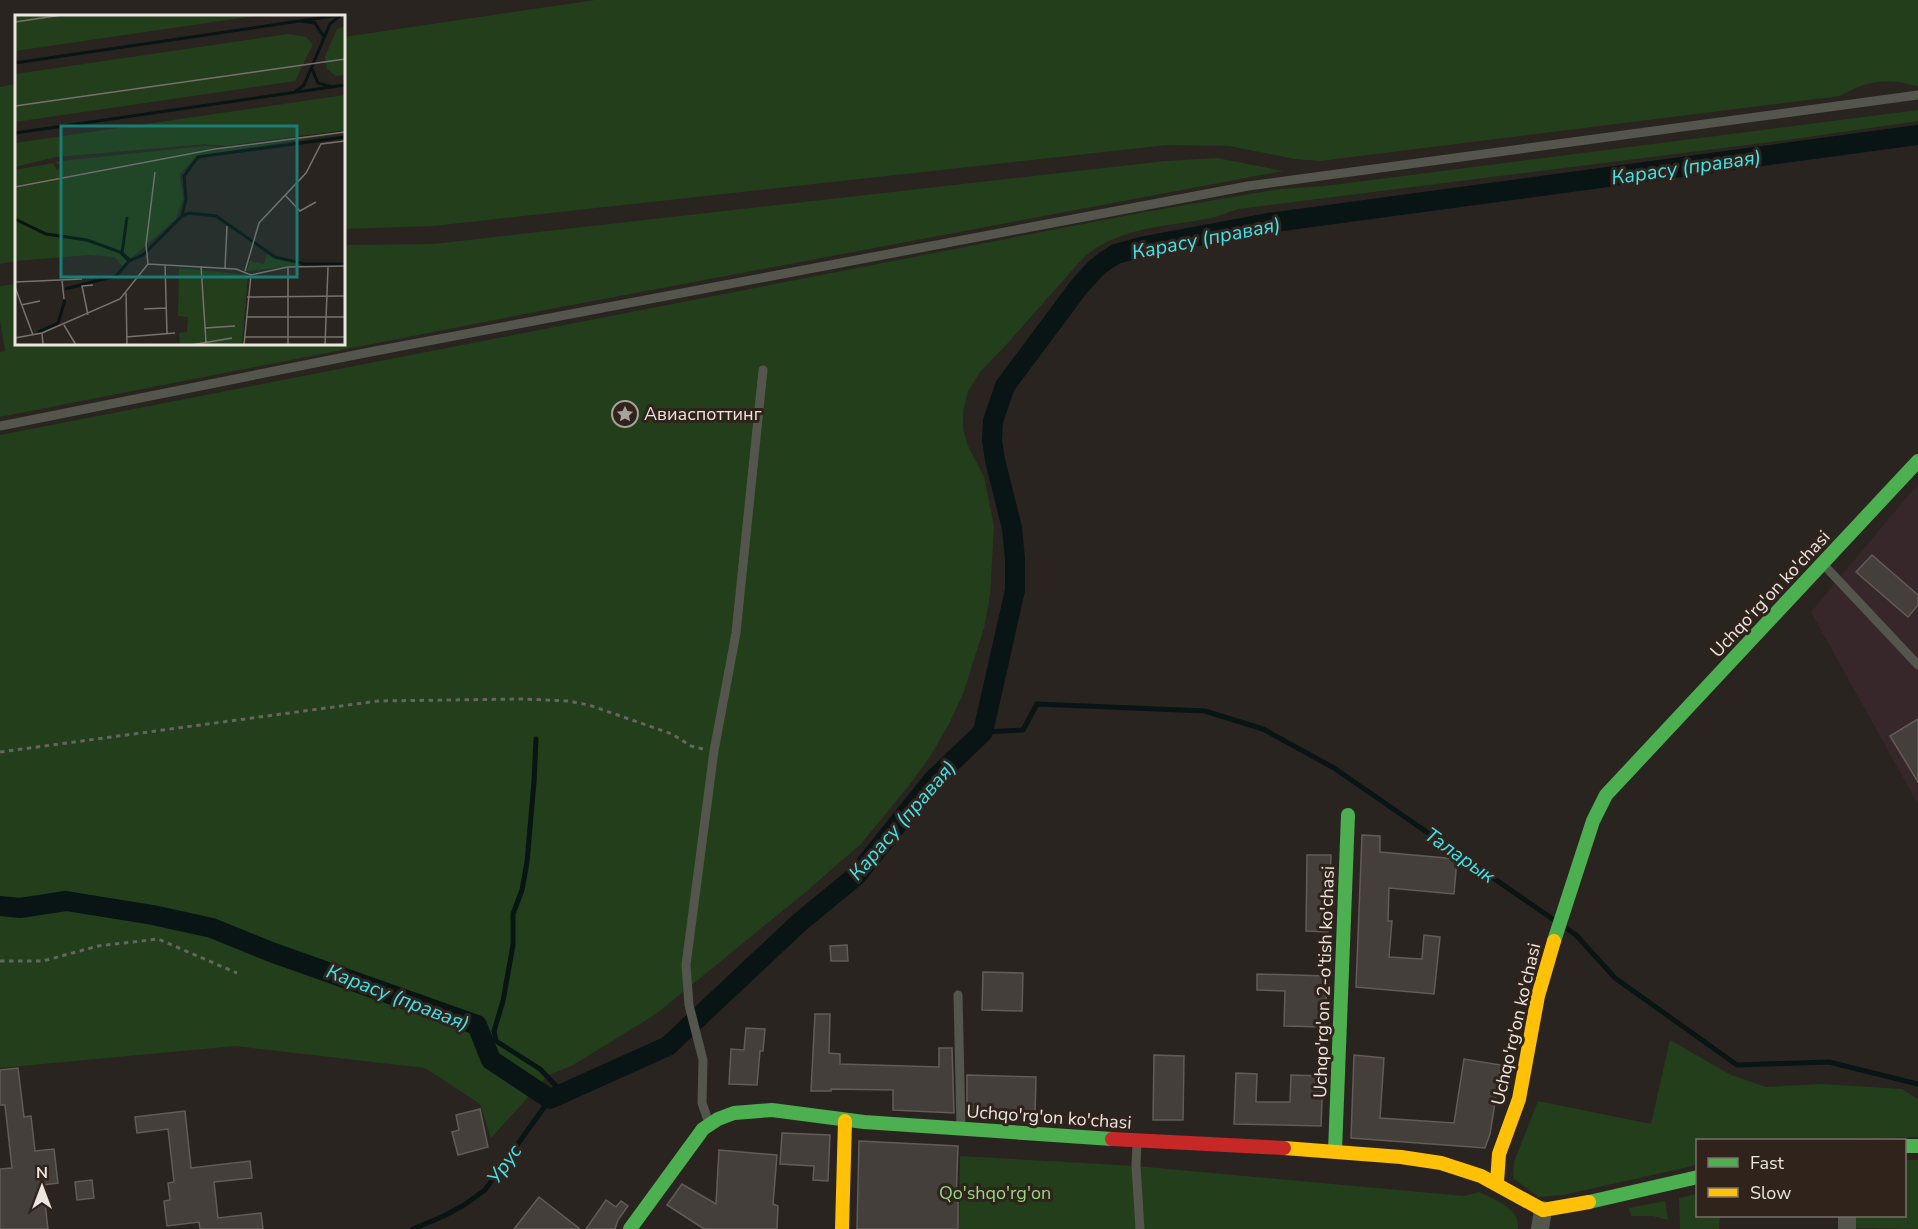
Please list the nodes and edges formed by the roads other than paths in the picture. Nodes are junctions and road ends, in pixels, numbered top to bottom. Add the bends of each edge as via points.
1 (1918, 95) edge
2 (763, 370) dead end
3 (0, 426) edge
4 (1918, 461) edge
5 (1823, 564) junction
6 (1918, 665) edge
7 (1348, 815) dead end
8 (958, 995) dead end
9 (845, 1121) junction
10 (709, 1123) junction
11 (961, 1129) junction
12 (1137, 1141) junction
13 (1335, 1151) junction
14 (1696, 1177) edge
15 (1497, 1182) junction
16 (1543, 1210) junction
17 (630, 1229) edge
18 (842, 1229) edge
19 (1140, 1229) edge
20 (1540, 1229) edge

1 - 3 lane via 1237,188
2 - 10 lane via 736,633 714,751 686,965 689,1005 703,1060 702,1103
4 - 5 street, Uchqo'rg'on ko'chasi
5 - 6 lane
5 - 15 street, Uchqo'rg'on ko'chasi via 1612,786 1597,813 1538,996 1519,1099 1499,1154
7 - 13 street, Uchqo'rg'on 2-o'tish ko'chasi
8 - 11 lane
9 - 10 street, Uchqo'rg'on ko'chasi via 777,1110 730,1114
9 - 11 street, Uchqo'rg'on ko'chasi
9 - 18 street
10 - 17 street
11 - 12 street, Uchqo'rg'on ko'chasi
12 - 13 street, Uchqo'rg'on ko'chasi
12 - 19 lane
13 - 15 street, Uchqo'rg'on ko'chasi via 1439,1162
14 - 16 street
15 - 16 street
16 - 20 street

